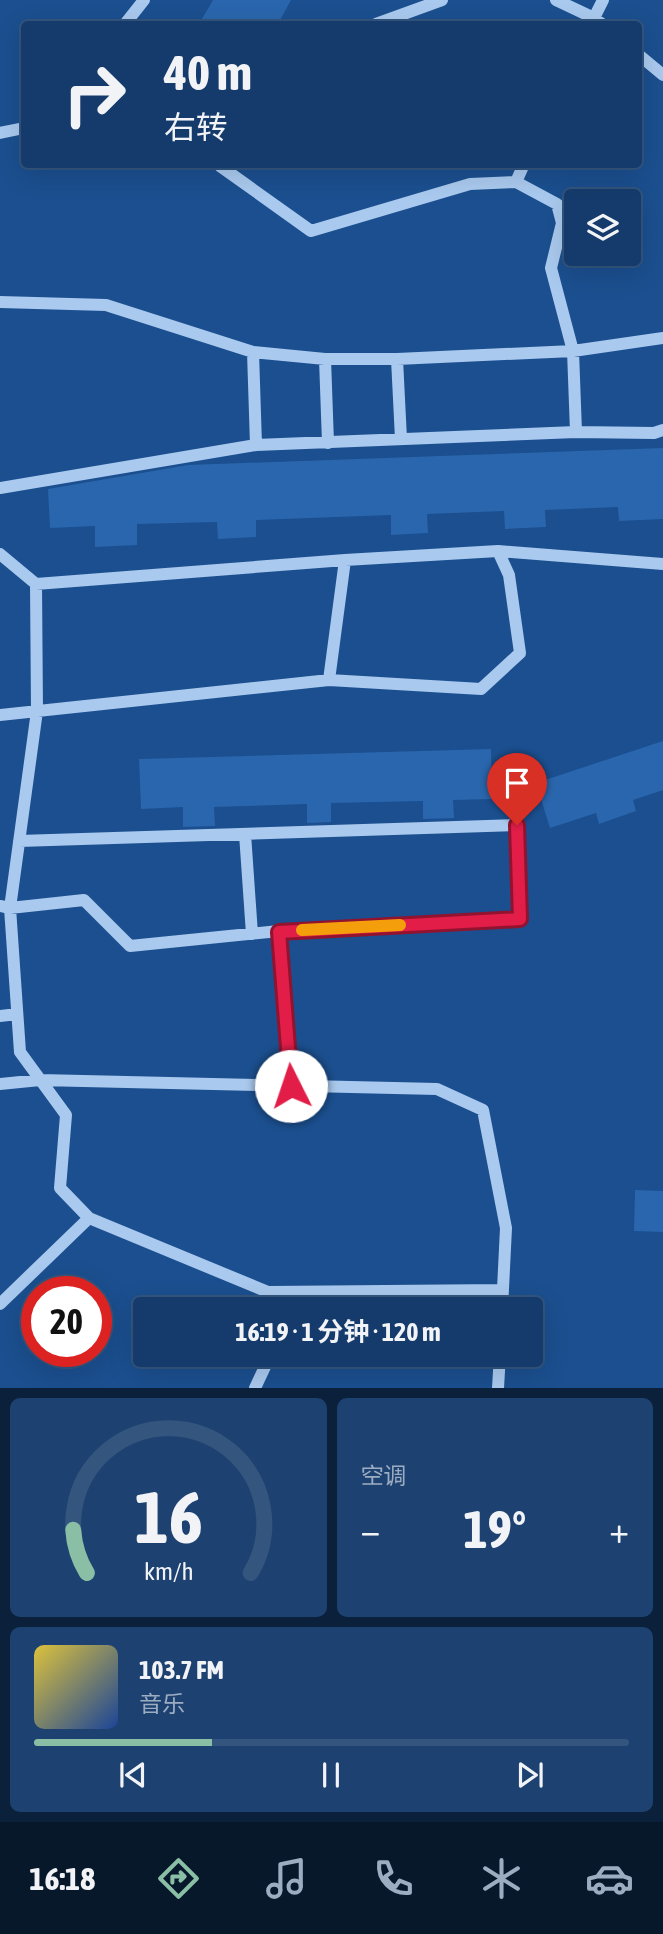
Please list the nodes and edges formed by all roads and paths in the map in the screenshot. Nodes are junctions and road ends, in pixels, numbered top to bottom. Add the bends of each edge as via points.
1 (144, 0) edge
2 (442, 0) edge
3 (556, 0) edge
4 (603, 0) edge
5 (407, 6) edge
6 (127, 21) edge
7 (381, 21) edge
8 (594, 21) edge
9 (596, 21) edge
10 (642, 58) edge
11 (663, 75) edge
12 (21, 129) edge
13 (0, 133) edge
14 (222, 168) edge
15 (522, 168) edge
16 (516, 182) junction
17 (0, 302) edge
18 (663, 338) edge
19 (573, 351) junction
20 (253, 352) junction
21 (325, 359) junction
22 (397, 359) junction
23 (663, 430) edge
24 (576, 432) junction
25 (401, 439) junction
26 (328, 443) junction
27 (256, 445) junction
28 (0, 488) edge
29 (498, 551) junction
30 (0, 554) edge
31 (345, 560) junction
32 (663, 564) edge
33 (36, 584) junction
34 (329, 680) junction
35 (37, 711) junction
36 (0, 715) edge
37 (245, 834) junction
38 (19, 841) junction
39 (5, 907) edge
40 (279, 932) junction
41 (251, 934) junction
42 (17, 1014) junction
43 (0, 1016) edge
44 (40, 1080) junction
45 (0, 1084) edge
46 (291, 1086) junction
47 (89, 1218) junction
48 (503, 1290) junction
49 (268, 1292) junction
50 (270, 1297) edge
51 (503, 1297) edge
52 (0, 1304) edge
53 (265, 1367) edge
54 (499, 1367) edge
55 (256, 1388) edge
56 (498, 1388) edge

1 - 6 lane
2 - 5 lane
3 - 8 lane
4 - 9 lane
5 - 7 lane
10 - 11 lane
12 - 13 lane
14 - 16 lane via 311,231 470,184
15 - 16 lane
16 - 19 lane via 557,204 562,223 551,268
17 - 20 lane via 106,305
18 - 19 lane
19 - 22 lane
19 - 24 lane
20 - 21 lane
20 - 27 lane
21 - 22 lane
21 - 26 lane
22 - 25 lane
23 - 24 lane
24 - 25 lane
25 - 26 lane
26 - 27 lane
27 - 28 lane
29 - 31 lane
29 - 32 lane
29 - 34 lane via 509,575 520,653 481,689
30 - 33 lane
31 - 33 lane
31 - 34 lane
33 - 35 lane
34 - 35 lane
35 - 36 lane
35 - 38 lane
37 - 38 lane
37 - 40 lane via 517,825 520,919
37 - 41 lane
38 - 39 lane
39 - 41 lane via 83,901 130,946
39 - 42 lane
40 - 41 lane
40 - 46 lane
42 - 43 lane
42 - 44 lane via 20,1052
44 - 45 lane
44 - 46 lane
44 - 47 lane via 66,1115 60,1188
46 - 48 lane via 437,1090 483,1110 506,1228
47 - 49 lane
47 - 52 lane
48 - 49 lane
48 - 51 lane
49 - 50 lane
53 - 55 lane
54 - 56 lane

